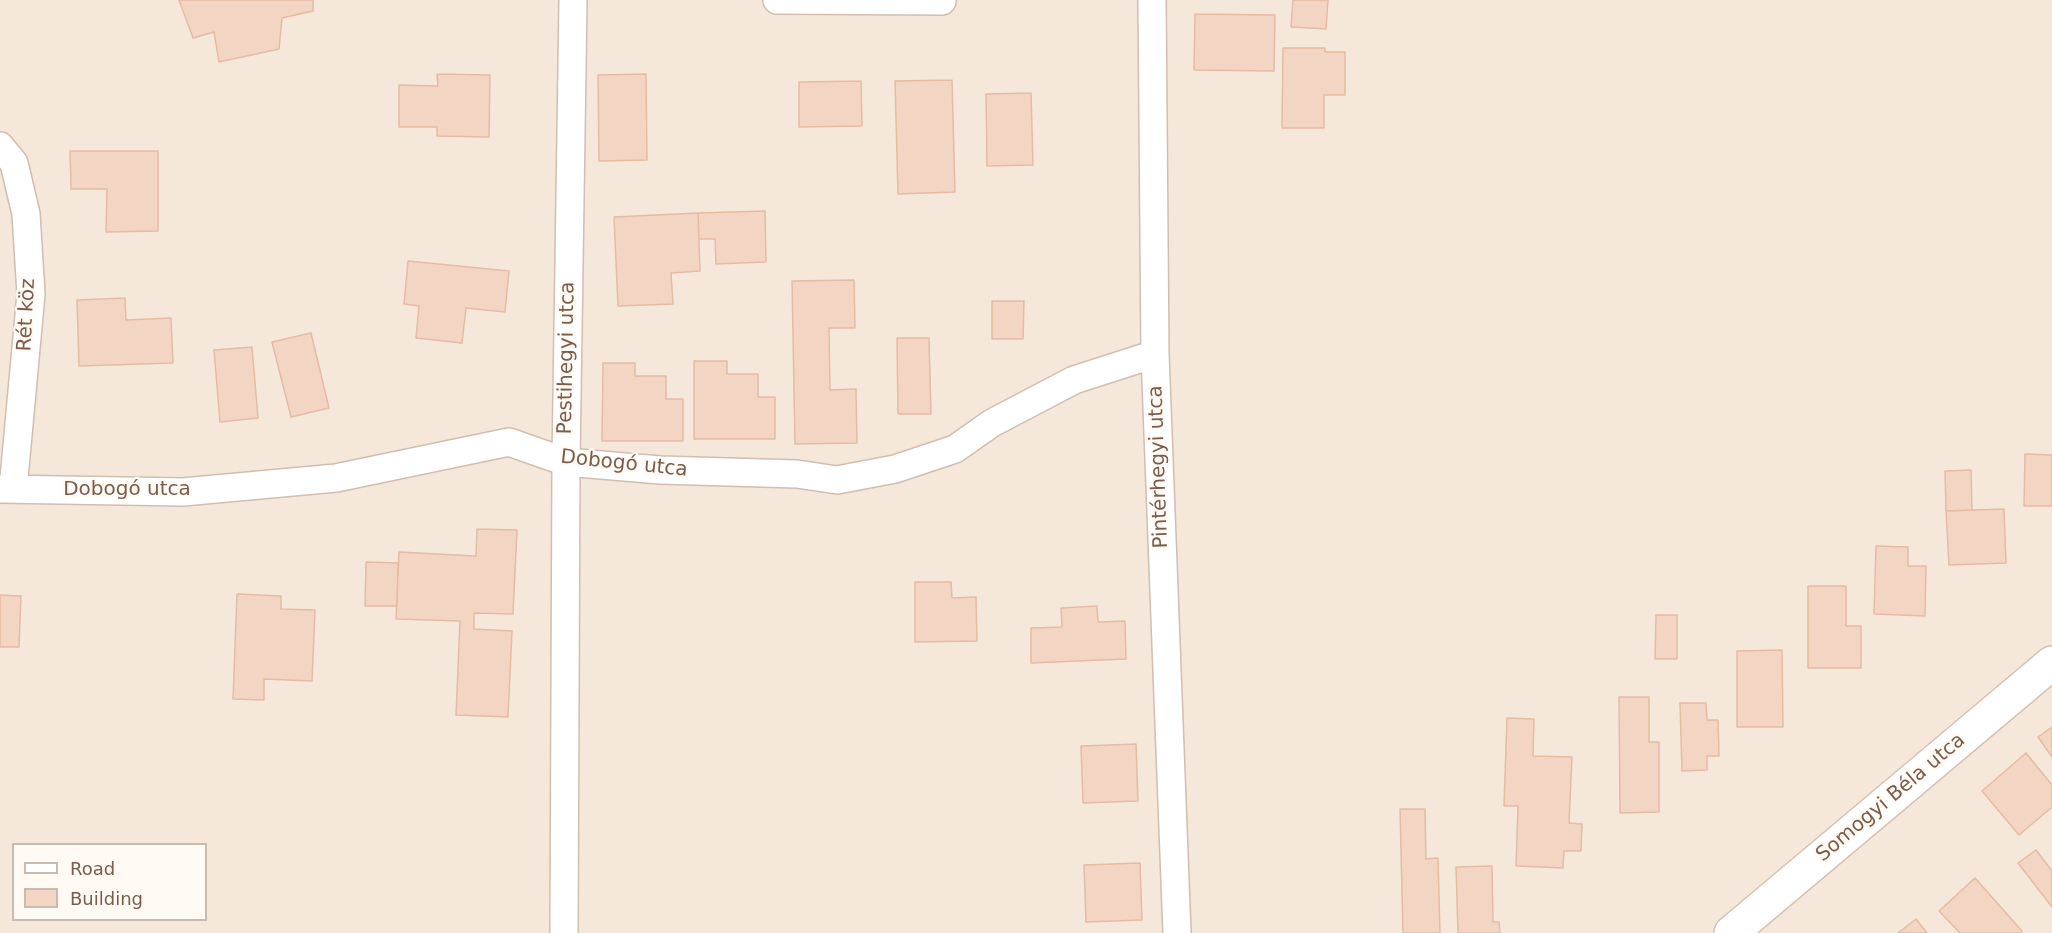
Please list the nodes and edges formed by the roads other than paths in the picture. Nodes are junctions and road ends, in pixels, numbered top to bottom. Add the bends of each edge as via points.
1 (573, 0) edge
2 (777, 0) edge
3 (1152, 0) edge
4 (942, 1) edge
5 (0, 146) edge
6 (1155, 354) junction
7 (566, 462) junction
8 (6, 489) edge
9 (2052, 663) edge
10 (564, 933) edge
11 (1176, 933) edge
12 (1731, 933) edge

1 - 7 street, Pestihegyi utca
2 - 4 street
3 - 6 street, Pintérhegyi utca
5 - 8 street, Rét köz via 14,162 26,214 31,294
6 - 7 street, Dobogó utca via 1074,380 992,423 955,449 895,470 837,480 797,474 660,470
6 - 11 street, Pintérhegyi utca
7 - 8 street, Dobogó utca via 509,442 336,478 183,492
7 - 10 street, Pestihegyi utca
9 - 12 main road, Somogyi Béla utca

